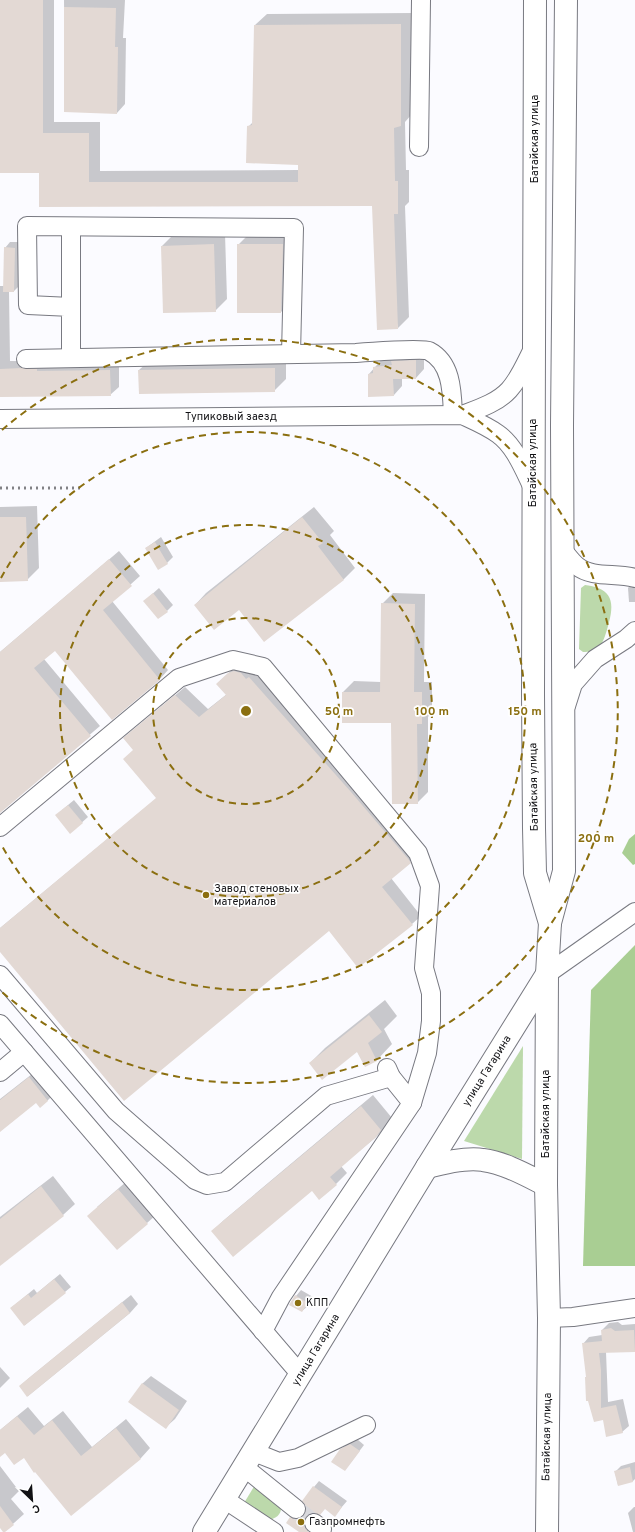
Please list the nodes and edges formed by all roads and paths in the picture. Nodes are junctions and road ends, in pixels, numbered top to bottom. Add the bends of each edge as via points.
1 (421, 0) edge
2 (535, 0) edge
3 (566, 0) edge
4 (419, 148) dead end
5 (71, 228) junction
6 (72, 307) junction
7 (534, 347) junction
8 (291, 354) junction
9 (26, 358) dead end
10 (71, 358) junction
11 (458, 415) junction
12 (0, 419) edge
13 (533, 488) junction
14 (562, 549) junction
15 (635, 578) edge
16 (635, 631) edge
17 (563, 717) junction
18 (0, 827) edge
19 (635, 912) edge
20 (550, 923) junction
21 (547, 974) junction
22 (0, 975) edge
23 (0, 1024) edge
24 (24, 1052) junction
25 (0, 1072) edge
26 (412, 1104) junction
27 (427, 1167) junction
28 (546, 1185) junction
29 (635, 1308) edge
30 (549, 1318) junction
31 (263, 1331) junction
32 (301, 1375) junction
33 (366, 1425) dead end
34 (249, 1459) junction
35 (224, 1499) junction
36 (296, 1509) tunnel mouth
37 (204, 1532) edge
38 (274, 1532) edge
39 (547, 1532) edge

1 - 4 street
2 - 7 main road, Батайская улица
3 - 14 main road, Батайская улица
5 - 6 street
5 - 6 street via 27,226 28,305
5 - 8 street via 294,228
6 - 10 street
7 - 11 street via 518,378 508,390 497,399
7 - 13 main road, Батайская улица
8 - 10 street
8 - 11 street via 428,350 439,358 448,372
9 - 10 street
11 - 12 street, Тупиковый заезд
11 - 13 street via 486,426 500,435 511,448
13 - 20 main road, Батайская улица via 535,873
14 - 15 street via 578,566 592,573
14 - 17 main road, Батайская улица
16 - 17 street via 595,659 573,684
17 - 20 main road, Батайская улица via 564,871
18 - 26 street via 179,678 233,660 263,667 418,853 430,886 424,968 431,993 431,1021 427,1053
19 - 21 street
20 - 21 main road, Батайская улица
21 - 27 main road, улица Гагарина
21 - 28 main road, Батайская улица
22 - 26 street via 116,1111 195,1180 207,1185 225,1182 326,1096 389,1072
23 - 24 street
24 - 25 street
24 - 31 street
26 - 31 street via 281,1297
27 - 28 main road via 482,1159 510,1168
27 - 32 main road, улица Гагарина
28 - 30 main road, Батайская улица
29 - 30 street
30 - 39 main road, Батайская улица
31 - 32 street
32 - 34 main road, улица Гагарина
33 - 34 street via 298,1458 279,1462
34 - 35 main road, улица Гагарина
34 - 36 street
35 - 37 main road, улица Гагарина
35 - 38 street

